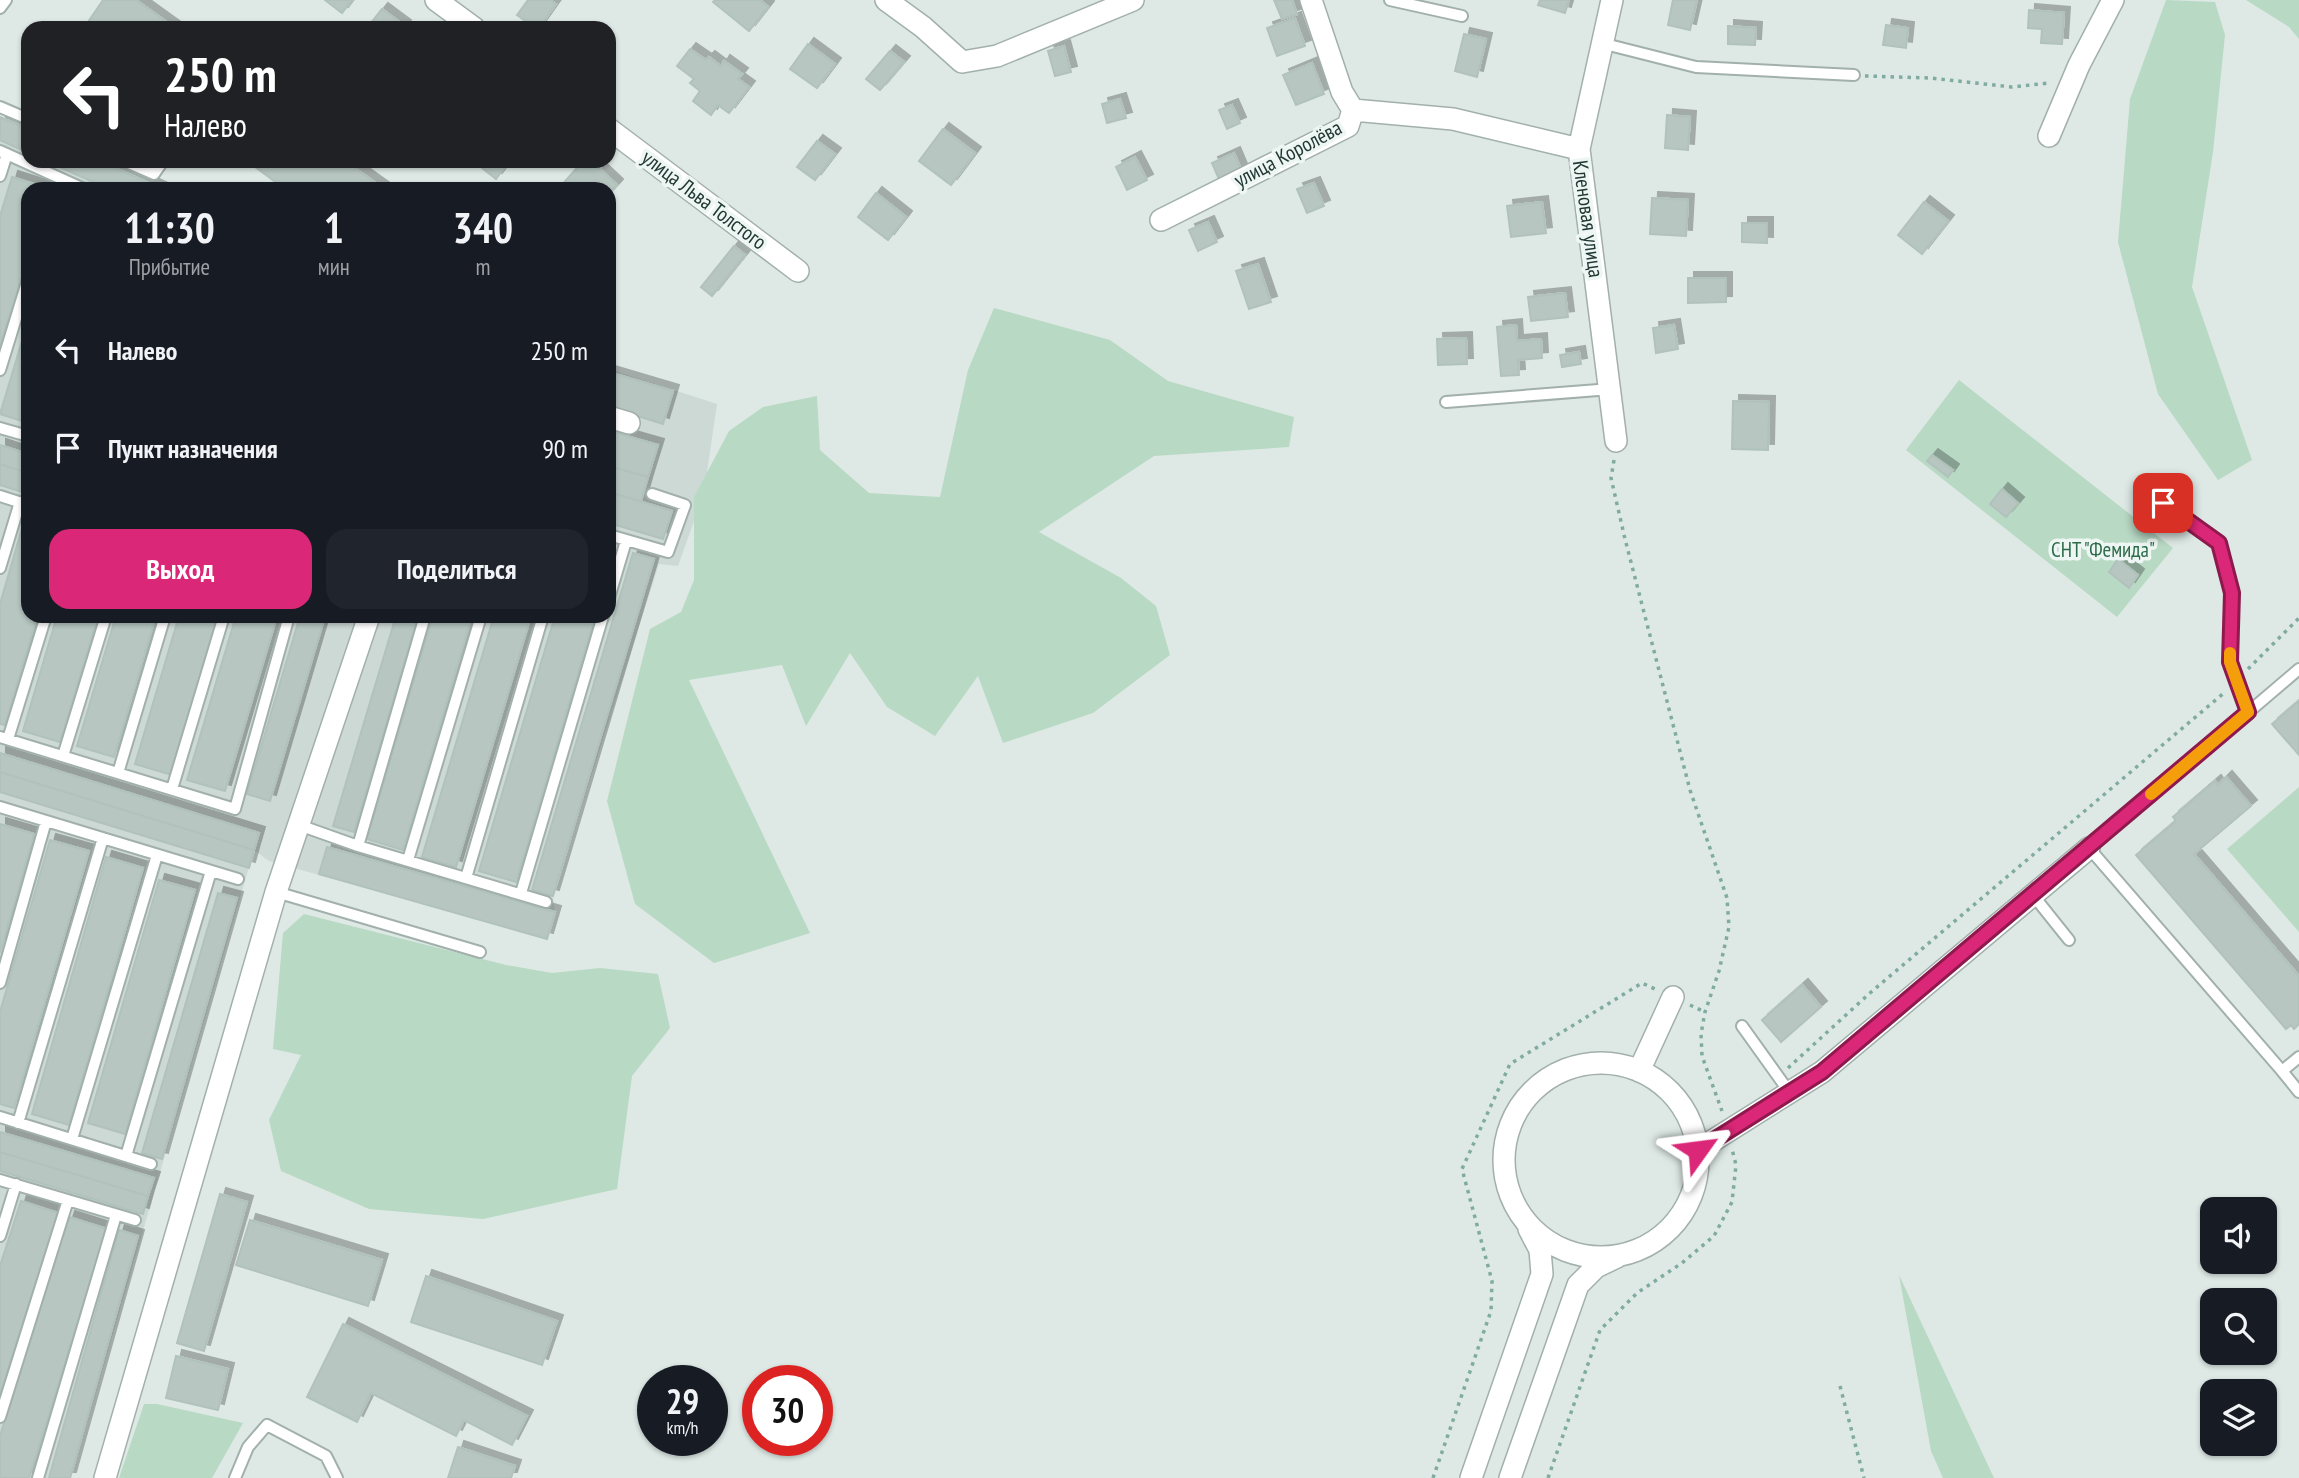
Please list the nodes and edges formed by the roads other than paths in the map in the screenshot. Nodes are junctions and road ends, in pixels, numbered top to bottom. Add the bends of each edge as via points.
1 (6, 0) edge
2 (436, 0) edge
3 (886, 0) edge
4 (1133, 0) edge
5 (1311, 0) edge
6 (1391, 0) edge
7 (1612, 0) edge
8 (2113, 0) edge
9 (0, 8) edge
10 (1462, 16) dead end
11 (464, 21) edge
12 (1601, 43) junction
13 (1854, 75) road end
14 (0, 107) edge
15 (1353, 110) junction
16 (21, 117) edge
17 (616, 134) edge
18 (2049, 136) dead end
19 (1579, 149) junction
20 (3, 153) edge
21 (21, 161) edge
22 (38, 168) edge
23 (140, 168) edge
24 (158, 168) edge
25 (0, 176) edge
26 (59, 177) junction
27 (57, 182) edge
28 (69, 182) edge
29 (1161, 220) dead end
30 (798, 271) dead end
31 (21, 302) edge
32 (0, 370) edge
33 (1611, 389) junction
34 (1446, 402) dead end
35 (0, 428) edge
36 (21, 434) edge
37 (1616, 441) road end
38 (2144, 490) dead end
39 (652, 494) dead end
40 (0, 496) edge
41 (21, 503) edge
42 (21, 512) edge
43 (616, 538) edge
44 (626, 541) junction
45 (0, 568) edge
46 (616, 574) edge
47 (44, 623) edge
48 (104, 623) edge
49 (163, 623) edge
50 (222, 623) edge
51 (287, 623) edge
52 (367, 623) edge
53 (423, 623) edge
54 (479, 623) edge
55 (541, 623) edge
56 (601, 623) edge
57 (2299, 669) edge
58 (2248, 712) junction
59 (4, 738) edge
60 (63, 756) junction
61 (118, 773) junction
62 (172, 789) junction
63 (0, 807) edge
64 (46, 821) junction
65 (299, 825) junction
66 (103, 838) junction
67 (358, 846) junction
68 (2089, 848) junction
69 (157, 855) junction
70 (408, 860) junction
71 (211, 871) junction
72 (466, 878) junction
73 (238, 879) dead end
74 (276, 892) junction
75 (521, 893) junction
76 (2033, 895) junction
77 (546, 901) dead end
78 (2069, 940) dead end
79 (480, 952) dead end
80 (0, 983) edge
81 (1673, 997) road end
82 (1742, 1026) dead end
83 (2299, 1057) edge
84 (1639, 1071) junction
85 (2282, 1071) junction
86 (2299, 1092) edge
87 (1790, 1093) junction
88 (0, 1117) edge
89 (18, 1122) junction
90 (72, 1139) junction
91 (1698, 1150) junction
92 (126, 1156) junction
93 (151, 1164) dead end
94 (0, 1180) edge
95 (16, 1184) junction
96 (68, 1200) junction
97 (116, 1215) junction
98 (135, 1220) dead end
99 (1525, 1220) junction
100 (0, 1236) edge
101 (1621, 1255) junction
102 (0, 1416) edge
103 (38, 1478) edge
104 (105, 1478) edge
105 (235, 1478) edge
106 (337, 1478) edge
107 (1471, 1478) edge
108 (1510, 1478) edge

1 - 9 lane
2 - 11 street
3 - 4 street via 962,62 997,56
5 - 15 street via 1342,92
6 - 10 lane
7 - 12 street, Кленовая улица
8 - 18 street
12 - 13 lane via 1696,67
12 - 19 street, Кленовая улица
14 - 16 lane
15 - 19 street, улица Королёва via 1453,119
15 - 29 street, улица Королёва via 1348,125
17 - 30 street, улица Льва Толстого
19 - 33 street, Кленовая улица
20 - 21 lane
20 - 25 lane
22 - 26 lane
23 - 24 lane via 154,174
26 - 27 lane
26 - 28 lane
31 - 32 lane
33 - 34 lane
33 - 37 street, Кленовая улица
35 - 36 lane
38 - 58 lane via 2219,543 2232,593 2230,662
39 - 44 lane via 685,505 668,552
40 - 41 lane
42 - 45 lane
43 - 44 lane
44 - 46 lane
47 - 59 lane
48 - 60 lane
49 - 61 lane
50 - 62 lane
51 - 62 lane via 235,809
52 - 65 street
53 - 67 lane
54 - 70 lane
55 - 72 lane
56 - 75 lane
57 - 58 lane
58 - 68 lane
59 - 60 lane
60 - 61 lane
61 - 62 lane
63 - 64 lane
64 - 66 lane
64 - 80 lane
65 - 67 lane
65 - 74 street
66 - 69 lane
66 - 89 lane
67 - 70 lane
68 - 76 street
68 - 85 lane
69 - 71 lane
69 - 90 lane
70 - 72 lane
71 - 73 lane
71 - 92 lane
72 - 75 lane
74 - 79 lane
74 - 104 street
75 - 77 lane
76 - 78 lane
76 - 87 street via 1822,1072
81 - 84 street
82 - 87 lane
83 - 85 lane
84 - 91 street via 1679,1103
84 - 99 street via 1604,1063 1585,1065 1551,1077 1524,1101 1507,1134 1504,1170
85 - 86 lane
87 - 91 street
88 - 89 lane
89 - 90 lane
90 - 92 lane
91 - 101 street via 1695,1185 1680,1217 1654,1242
92 - 93 lane
94 - 95 lane
95 - 96 lane
95 - 100 lane
96 - 97 lane
96 - 102 lane
97 - 98 lane
97 - 103 lane
99 - 101 street via 1548,1241 1568,1251 1590,1257
99 - 107 street via 1540,1250 1542,1274
101 - 108 street via 1596,1267 1578,1285
105 - 106 lane via 248,1447 267,1425 326,1456

